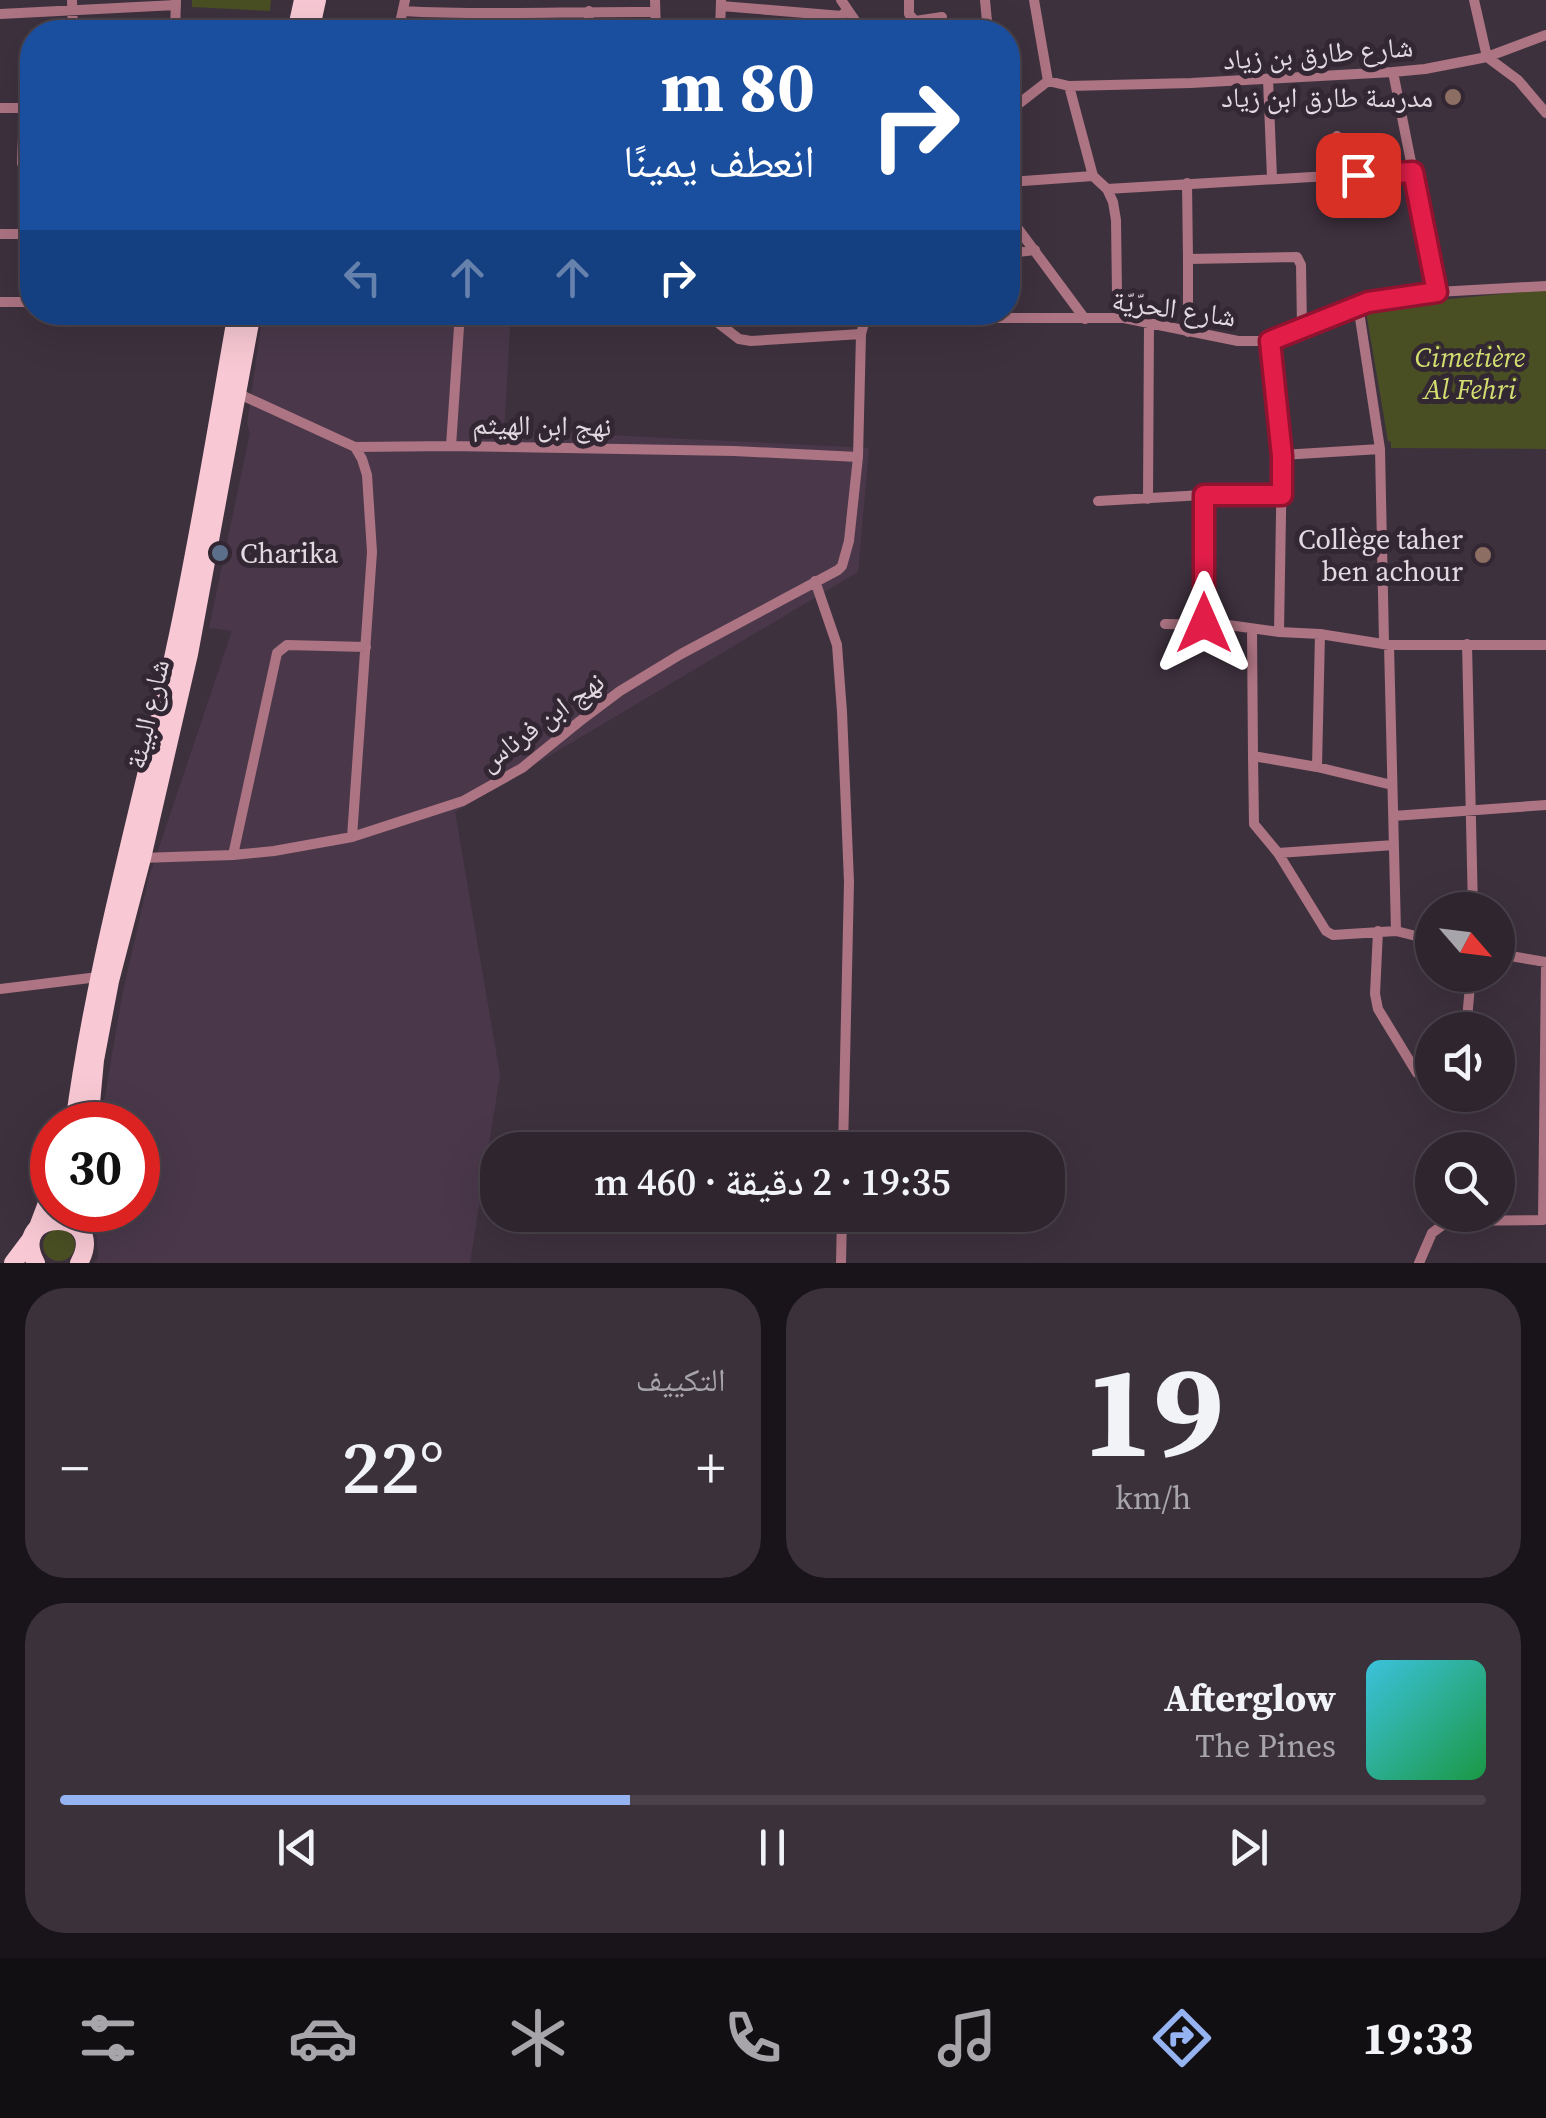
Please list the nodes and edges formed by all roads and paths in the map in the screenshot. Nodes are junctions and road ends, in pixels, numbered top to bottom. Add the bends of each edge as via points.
1 (491, 0) edge
2 (909, 0) edge
3 (1034, 0) edge
4 (1474, 0) edge
5 (176, 3) edge
6 (721, 3) edge
7 (404, 5) edge
8 (72, 6) edge
9 (655, 6) edge
10 (843, 8) edge
11 (589, 11) junction
12 (491, 13) junction
13 (0, 14) edge
14 (463, 15) junction
15 (942, 17) dead end
16 (463, 20) edge
17 (589, 20) edge
18 (1546, 35) edge
19 (1487, 57) junction
20 (1393, 72) junction
21 (1268, 79) junction
22 (1048, 81) junction
23 (1069, 86) junction
24 (1546, 91) edge
25 (1529, 93) junction
26 (1020, 103) edge
27 (1546, 113) edge
28 (1337, 136) dead end
29 (1413, 172) junction
30 (1093, 176) junction
31 (1340, 176) junction
32 (1272, 178) junction
33 (1020, 181) edge
34 (1187, 183) junction
35 (1107, 190) junction
36 (1020, 231) edge
37 (1035, 250) junction
38 (1020, 252) edge
39 (1188, 259) junction
40 (1546, 286) edge
41 (1437, 292) junction
42 (1358, 305) junction
43 (1020, 318) edge
44 (1124, 318) junction
45 (1085, 319) junction
46 (1149, 322) junction
47 (240, 325) edge
48 (241, 325) edge
49 (459, 325) edge
50 (721, 325) edge
51 (864, 325) edge
52 (1302, 328) junction
53 (1188, 332) junction
54 (862, 334) junction
55 (1270, 341) junction
56 (237, 393) junction
57 (451, 446) junction
58 (354, 447) junction
59 (1380, 449) junction
60 (1282, 456) junction
61 (858, 457) junction
62 (1204, 495) junction
63 (1282, 495) junction
64 (1148, 499) junction
65 (1098, 501) dead end
66 (816, 581) junction
67 (1204, 623) junction
68 (1165, 624) dead end
69 (1252, 630) junction
70 (1279, 632) junction
71 (1320, 634) junction
72 (1387, 644) junction
73 (1467, 644) junction
74 (1546, 645) edge
75 (366, 647) junction
76 (1253, 756) junction
77 (1317, 767) junction
78 (1392, 785) junction
79 (1546, 806) edge
80 (1472, 811) junction
81 (1393, 816) junction
82 (352, 837) junction
83 (1394, 845) junction
84 (1278, 853) junction
85 (233, 855) junction
86 (133, 859) junction
87 (1473, 892) edge
88 (1378, 931) junction
89 (1396, 931) junction
90 (1415, 936) edge
91 (1515, 958) edge
92 (1546, 965) edge
93 (98, 977) junction
94 (0, 988) edge
95 (1415, 1070) edge
96 (77, 1102) edge
97 (90, 1102) edge
98 (843, 1132) edge
99 (84, 1232) edge
100 (842, 1232) edge
101 (35, 1233) junction
102 (84, 1240) junction
103 (13, 1263) edge
104 (36, 1263) edge
105 (79, 1263) edge
106 (841, 1263) edge
107 (1419, 1263) edge

1 - 12 street
2 - 15 street via 911,19
3 - 22 street
4 - 19 street
5 - 8 street
6 - 10 street
7 - 14 street
8 - 13 street
9 - 11 street
11 - 12 street
11 - 17 street
12 - 14 street
14 - 16 street
18 - 19 street, شارع طارق بن زياد
19 - 20 street, شارع طارق بن زياد
19 - 25 street
20 - 21 street, شارع طارق بن زياد
20 - 29 street
21 - 23 street, شارع طارق بن زياد
21 - 32 street
22 - 23 street, شارع طارق بن زياد
22 - 26 street
23 - 30 street
24 - 25 street
25 - 27 street
28 - 31 street
29 - 31 street
29 - 41 street
30 - 33 street
30 - 35 street
31 - 32 street
32 - 34 street
34 - 35 street
34 - 39 street
35 - 44 street
36 - 37 street
37 - 38 street
37 - 45 street
39 - 52 street via 1297,257
39 - 53 street
40 - 41 street, شارع الحرّيّة
41 - 42 street, شارع الحرّيّة
42 - 52 street, شارع الحرّيّة
42 - 59 street
43 - 45 street, شارع الحرّيّة
44 - 45 street, شارع الحرّيّة
44 - 46 street, شارع الحرّيّة
46 - 53 street, شارع الحرّيّة
46 - 64 street
47 - 86 main road, شارع البيئة
48 - 56 main road, شارع البيئة
49 - 57 street
50 - 54 street via 751,340
51 - 54 street
52 - 55 street, شارع الحرّيّة
53 - 55 street, شارع الحرّيّة
54 - 61 street
55 - 60 street
56 - 58 street, نهج ابن الهيثم
56 - 86 main road, شارع البيئة via 188,654
57 - 58 street, نهج ابن الهيثم
57 - 61 street, نهج ابن الهيثم
58 - 75 street via 368,475
59 - 60 street
59 - 72 street
60 - 63 street
61 - 66 street, نهج ابن فرناس via 842,566
62 - 63 street
62 - 64 street
62 - 67 street
63 - 70 street
64 - 65 street
66 - 82 street, نهج ابن فرناس via 620,692 496,783 444,808
66 - 98 street via 837,645 842,712 849,882
67 - 68 street
67 - 69 street
69 - 70 street
69 - 76 street
70 - 71 street
71 - 72 street
71 - 77 street
72 - 73 street
72 - 78 street
73 - 74 street
73 - 80 street
75 - 82 street
75 - 85 street via 287,644 277,653
76 - 77 street
76 - 84 street via 1254,824
77 - 78 street
78 - 81 street
79 - 80 street
80 - 81 street
80 - 87 street
81 - 83 street
82 - 85 street, نهج ابن فرناس
83 - 84 street
83 - 89 street
84 - 88 street via 1330,933
85 - 86 street, نهج ابن فرناس
86 - 93 main road, شارع البيئة
86 - 97 main road, شارع البيئة
88 - 89 street
88 - 95 street via 1378,1010
89 - 90 street
91 - 92 street
92 - 107 street via 1542,1220 1448,1221 1432,1233
93 - 94 street
93 - 96 main road, شارع البيئة
99 - 102 main road
100 - 106 street
101 - 102 main road via 46,1222 64,1220
101 - 103 main road
101 - 104 main road
102 - 105 main road

